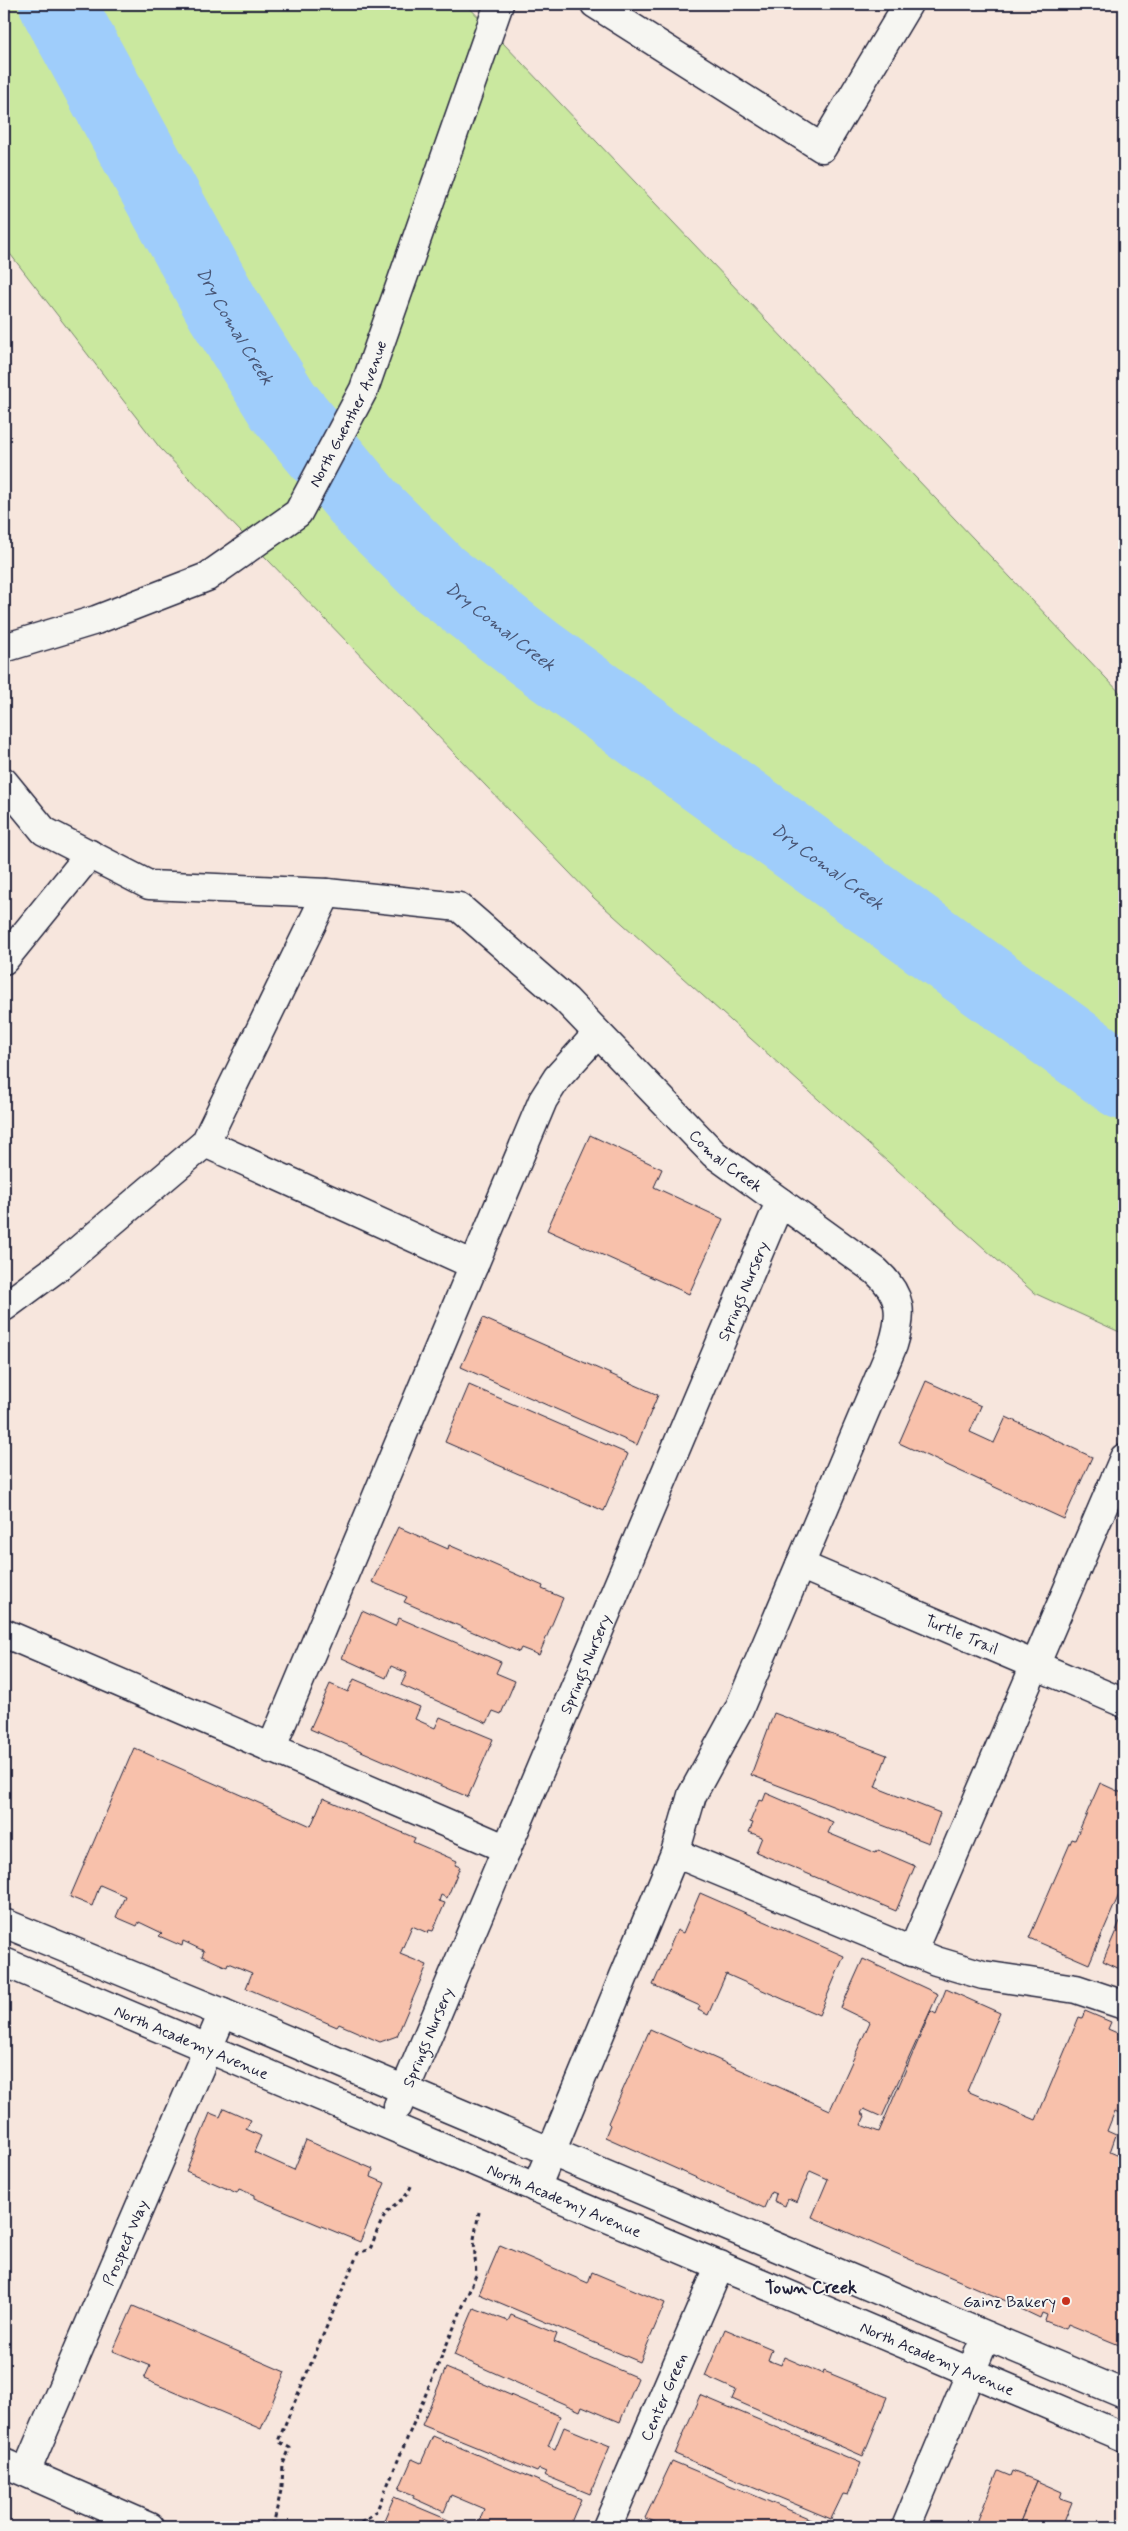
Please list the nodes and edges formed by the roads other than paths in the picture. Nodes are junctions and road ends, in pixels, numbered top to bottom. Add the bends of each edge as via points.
1 (499, 4) edge
2 (595, 4) edge
3 (908, 4) edge
4 (4, 648) edge
5 (4, 782) edge
6 (90, 854) junction
7 (327, 893) junction
8 (4, 960) edge
9 (598, 1034) junction
10 (205, 1142) junction
11 (780, 1202) junction
12 (474, 1265) junction
13 (4, 1308) edge
14 (1124, 1458) edge
15 (800, 1565) junction
16 (4, 1632) edge
17 (1035, 1665) junction
18 (1124, 1702) edge
19 (271, 1749) junction
20 (507, 1849) junction
21 (675, 1853) junction
22 (4, 1923) edge
23 (912, 1952) junction
24 (4, 1962) edge
25 (1124, 2005) edge
26 (223, 2013) junction
27 (208, 2049) junction
28 (405, 2090) junction
29 (390, 2126) junction
30 (551, 2152) junction
31 (536, 2188) junction
32 (720, 2265) junction
33 (986, 2336) junction
34 (970, 2372) junction
35 (1124, 2394) edge
36 (1124, 2437) edge
37 (15, 2468) edge
38 (150, 2527) edge
39 (607, 2527) edge
40 (906, 2527) edge

1 - 4 street, North Guenther Avenue via 364,389 298,513 207,577 96,620
2 - 3 street via 822,148
5 - 6 street, Comal Creek via 44,831
6 - 7 street, Comal Creek via 149,884
6 - 8 street
7 - 9 street, Comal Creek via 459,907 566,1000
7 - 10 street
9 - 11 street, Comal Creek via 714,1154
9 - 12 street via 548,1090
10 - 12 street
10 - 13 street via 61,1265
11 - 15 street, Comal Creek via 876,1271 891,1287 900,1318 893,1345
11 - 20 street, Springs Nursery
12 - 19 street
14 - 17 street
15 - 17 street, Turtle Trail
15 - 21 street via 739,1709 692,1796
16 - 19 street
17 - 18 street, Turtle Trail
17 - 23 street
19 - 20 street
20 - 28 street, Springs Nursery
21 - 23 street
21 - 30 street
22 - 26 street
23 - 25 street via 983,1975 1059,1985
24 - 27 street, North Academy Avenue
26 - 27 street, Prospect Way
26 - 28 street
27 - 29 street, North Academy Avenue
27 - 37 street, Prospect Way
28 - 29 street, Springs Nursery
28 - 30 street
29 - 31 street, North Academy Avenue
30 - 31 street
30 - 33 street
31 - 32 street, North Academy Avenue
32 - 34 street, North Academy Avenue
32 - 39 street, Center Green
33 - 34 street
33 - 35 street
34 - 36 street, North Academy Avenue
34 - 40 street
37 - 38 street

